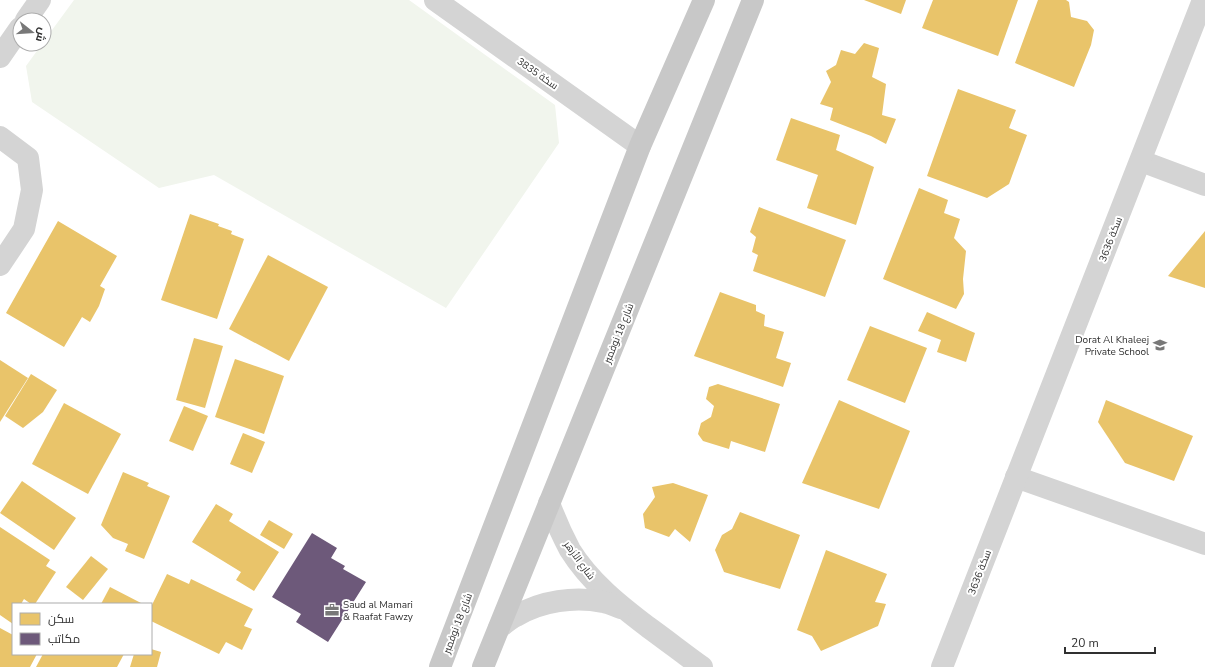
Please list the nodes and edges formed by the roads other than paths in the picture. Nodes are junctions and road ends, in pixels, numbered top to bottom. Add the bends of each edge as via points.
1 (40, 0) edge
2 (435, 0) edge
3 (704, 0) edge
4 (753, 0) edge
5 (1204, 0) edge
6 (32, 12) edge
7 (12, 40) edge
8 (0, 57) edge
9 (0, 137) edge
10 (640, 146) junction
11 (1141, 161) junction
12 (1205, 185) edge
13 (0, 265) edge
14 (1016, 477) junction
15 (549, 503) junction
16 (1205, 544) edge
17 (624, 608) junction
18 (499, 628) junction
19 (440, 667) edge
20 (483, 667) edge
21 (702, 667) edge
22 (942, 667) edge

1 - 6 street
2 - 10 street, سكة 3835
3 - 10 main road, شارع 18 نوفمبر
4 - 15 main road, شارع 18 نوفمبر
5 - 11 street, سكة 3636
7 - 8 street
9 - 13 street via 28,158 32,190 24,229
10 - 19 main road, شارع 18 نوفمبر
11 - 12 street
11 - 14 street, سكة 3636
14 - 16 street
14 - 22 street, سكة 3636
15 - 17 street, شارع الأزهر via 571,551 586,572
15 - 18 main road, شارع 18 نوفمبر
17 - 18 street, شارع الأزهر via 603,602 559,601 537,606 517,615
17 - 21 street, شارع الأزهر
18 - 20 main road, شارع 18 نوفمبر

